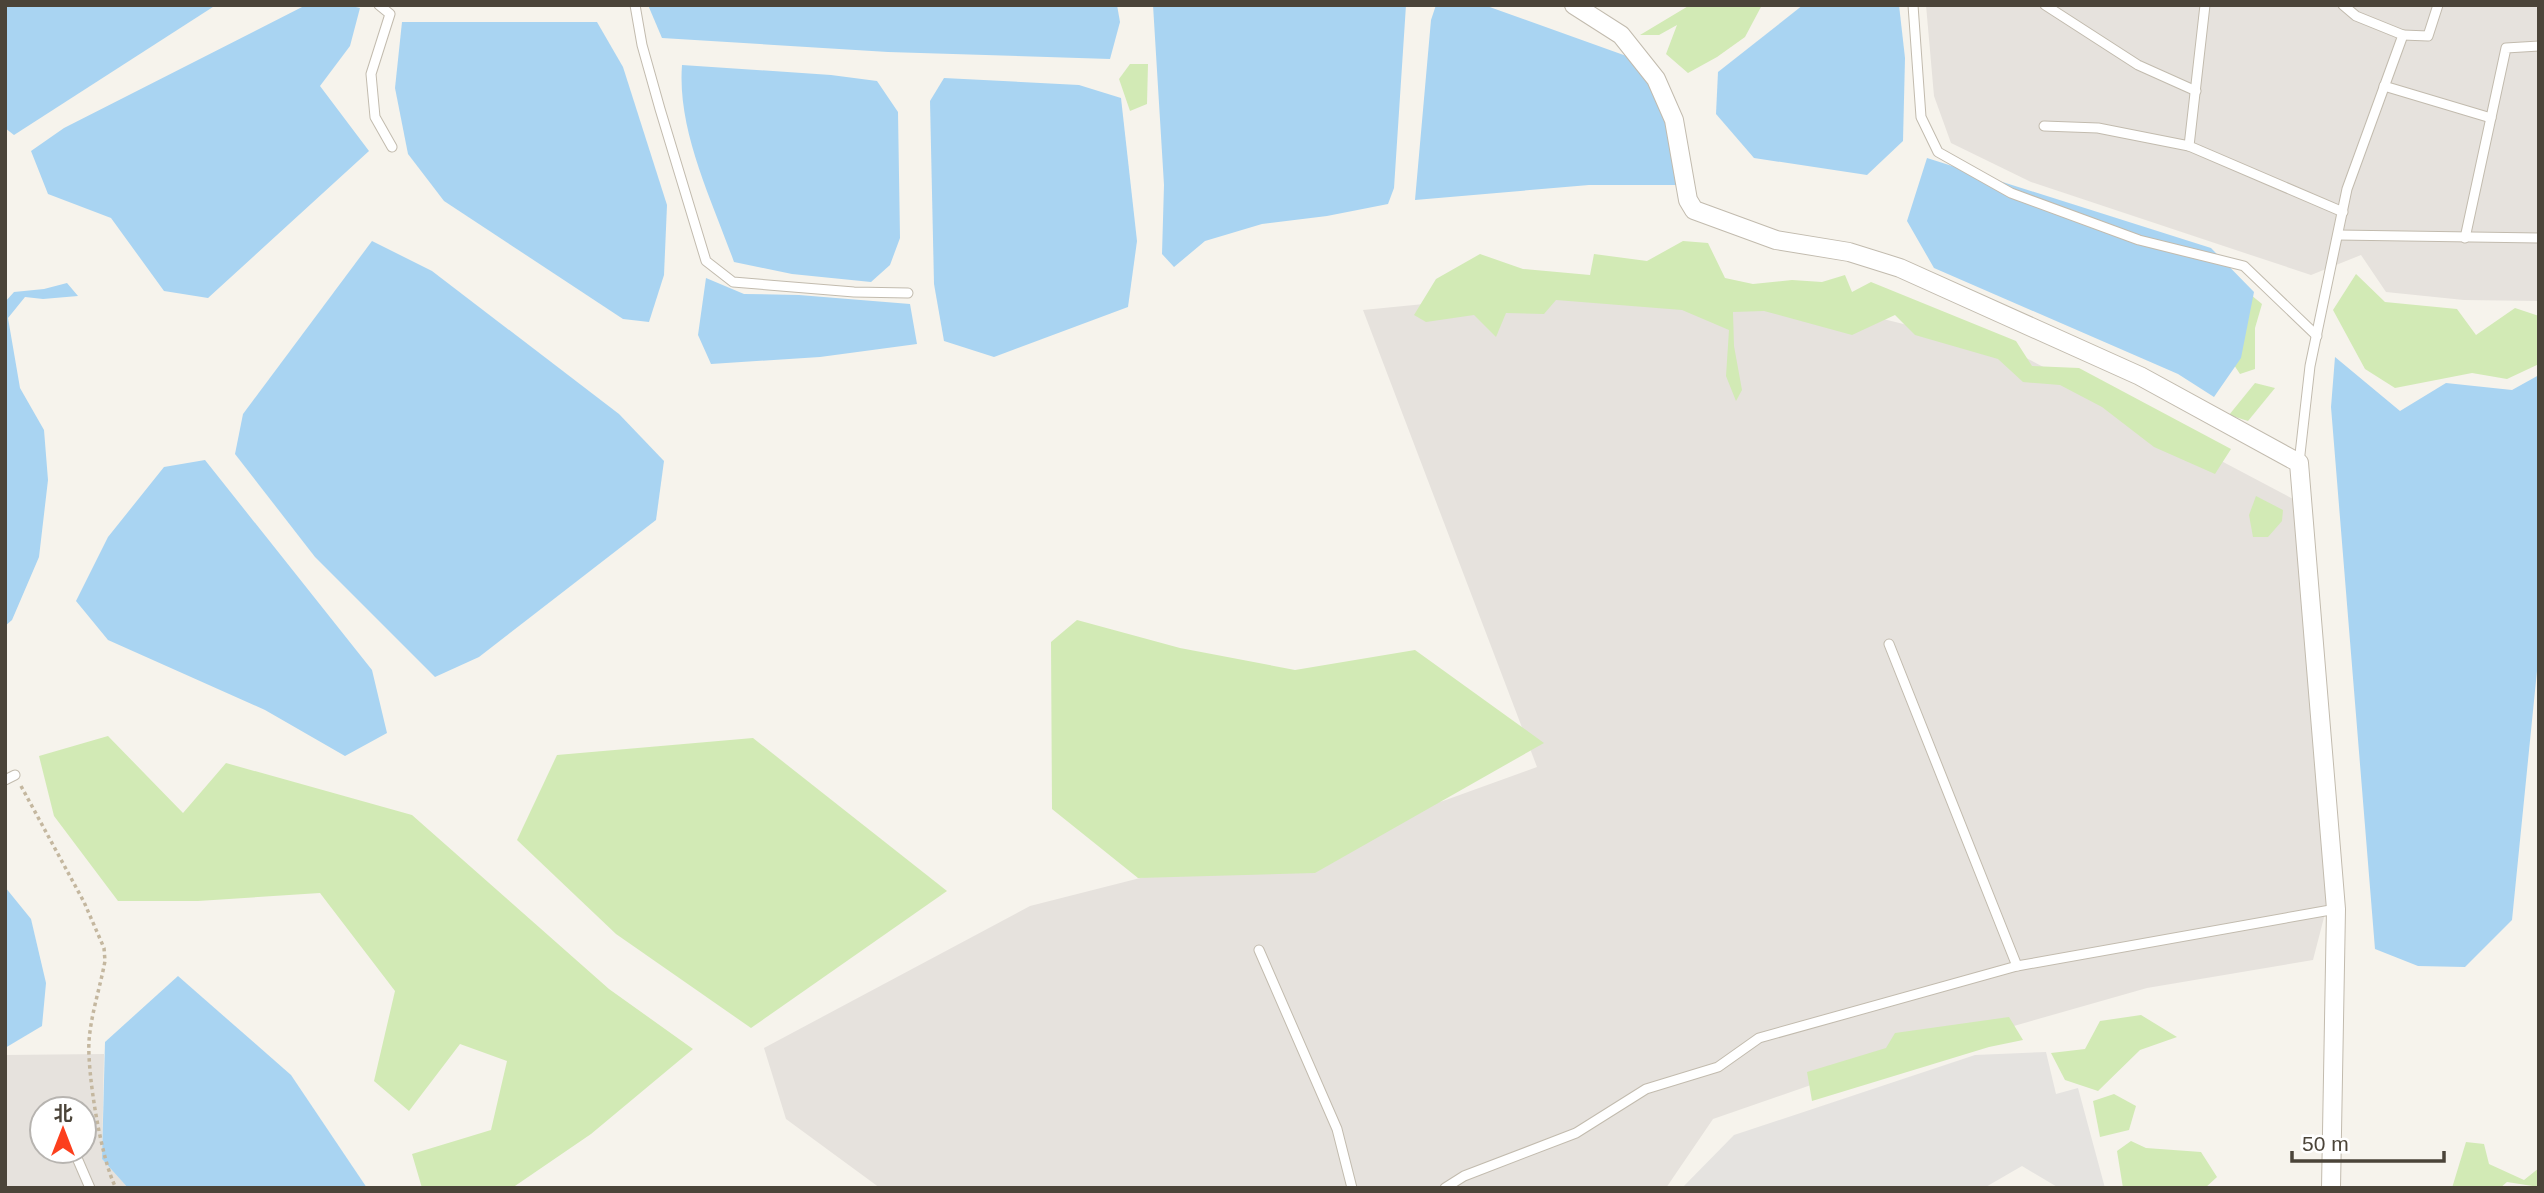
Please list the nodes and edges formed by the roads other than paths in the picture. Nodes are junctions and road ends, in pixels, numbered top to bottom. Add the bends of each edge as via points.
1 (379, 5) edge
2 (635, 5) edge
3 (1574, 5) edge
4 (1913, 5) edge
5 (2045, 5) edge
6 (2205, 5) edge
7 (2343, 5) edge
8 (2438, 5) edge
9 (2403, 35) junction
10 (2539, 46) edge
11 (2384, 86) junction
12 (2196, 91) junction
13 (2491, 118) junction
14 (2044, 126) dead end
15 (2189, 146) junction
16 (392, 147) dead end
17 (2343, 212) junction
18 (2338, 234) junction
19 (2465, 238) junction
20 (2539, 238) edge
21 (908, 293) dead end
22 (2317, 335) junction
23 (2300, 463) junction
24 (1889, 644) dead end
25 (15, 775) road end
26 (5, 780) edge
27 (2336, 909) junction
28 (1259, 950) dead end
29 (2017, 967) junction
30 (80, 1165) edge
31 (90, 1188) edge
32 (1352, 1188) edge
33 (1445, 1188) edge
34 (2331, 1188) edge

1 - 16 lane via 390,14 371,74 375,117
2 - 21 lane via 642,45 706,261 733,282
3 - 23 street via 1621,35 1656,79 1674,120 1688,200 1694,210 1776,240 1849,252 1900,268 2140,376
4 - 22 lane via 1921,117 1938,152 2011,193 2139,240 2244,266
5 - 12 lane via 2138,65
6 - 12 lane
7 - 9 lane via 2357,16
8 - 9 lane via 2428,36
9 - 11 lane
10 - 13 lane via 2506,48
11 - 13 lane
11 - 17 lane
12 - 15 lane
13 - 19 lane
14 - 15 lane via 2098,128
15 - 17 lane
17 - 18 lane
18 - 19 lane
18 - 22 lane
19 - 20 lane
22 - 23 lane
23 - 27 street
24 - 29 lane
25 - 26 lane
27 - 29 lane
27 - 34 street
28 - 32 lane via 1337,1129
29 - 33 lane via 1759,1038 1718,1068 1646,1089 1576,1133 1464,1176
30 - 31 lane

